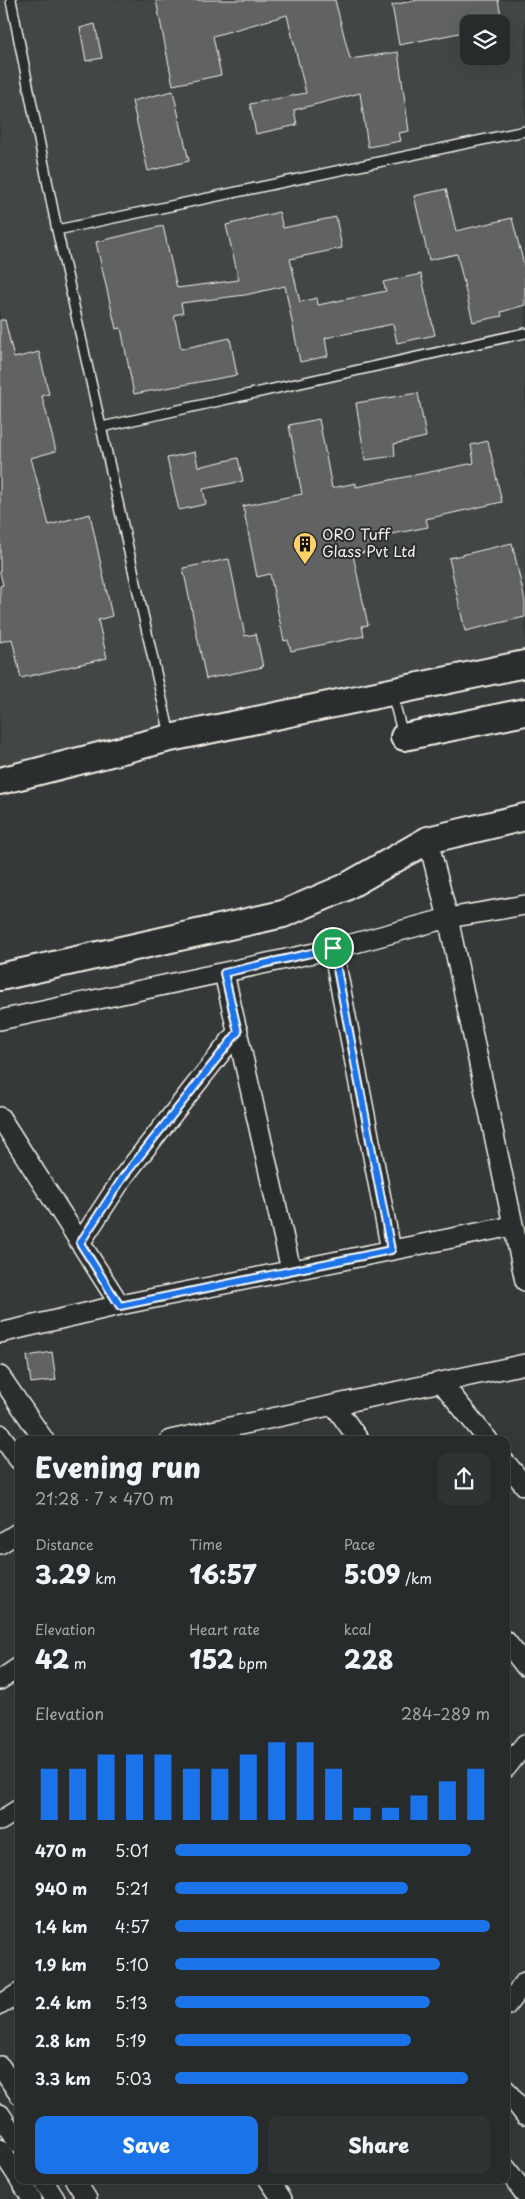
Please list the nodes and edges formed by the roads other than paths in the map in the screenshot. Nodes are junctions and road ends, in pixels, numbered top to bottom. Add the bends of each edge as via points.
1 (11, 0) edge
2 (525, 131) edge
3 (57, 230) junction
4 (525, 333) edge
5 (102, 427) junction
6 (525, 664) edge
7 (392, 692) junction
8 (525, 712) edge
9 (404, 737) joint
10 (170, 738) junction
11 (0, 781) edge
12 (525, 817) edge
13 (428, 840) junction
14 (525, 905) edge
15 (448, 918) junction
16 (333, 948) junction
17 (224, 973) junction
18 (0, 977) edge
19 (0, 1020) edge
20 (238, 1032) junction
21 (0, 1118) edge
22 (512, 1226) junction
23 (80, 1243) junction
24 (391, 1250) junction
25 (291, 1270) junction
26 (525, 1281) edge
27 (120, 1306) junction
28 (0, 1333) edge
29 (525, 1364) edge
30 (0, 1376) edge
31 (442, 1383) junction
32 (334, 1405) junction
33 (0, 1434) edge
34 (41, 1436) edge
35 (215, 1436) edge
36 (356, 1436) edge
37 (485, 1436) edge
38 (15, 1455) edge
39 (510, 1468) edge
40 (525, 1486) edge
41 (15, 1535) edge
42 (0, 1544) edge
43 (510, 1646) edge
44 (525, 1666) edge
45 (15, 1670) edge
46 (0, 1680) edge
47 (525, 1744) edge
48 (510, 1763) edge
49 (525, 1982) edge
50 (15, 1996) edge
51 (510, 2001) edge
52 (0, 2005) edge
53 (0, 2066) edge
54 (15, 2088) edge
55 (510, 2095) edge
56 (0, 2114) edge
57 (525, 2115) edge
58 (15, 2137) edge
59 (0, 2149) edge
60 (15, 2173) edge
61 (510, 2173) edge
62 (22, 2184) edge
63 (46, 2184) edge
64 (78, 2184) edge
65 (272, 2184) edge
66 (525, 2194) edge
67 (32, 2199) edge
68 (55, 2199) edge
69 (87, 2199) edge
70 (282, 2199) edge

1 - 3 lane
2 - 3 lane
3 - 5 lane
4 - 5 lane
5 - 10 lane
6 - 7 main road
7 - 9 lane
7 - 10 main road
8 - 9 main road
10 - 11 main road
12 - 13 main road
13 - 15 street
13 - 18 main road via 344,888 283,914
14 - 15 street
15 - 16 street
15 - 22 street
16 - 17 street
16 - 24 street
17 - 19 street
17 - 20 street
20 - 23 street via 124,1176
20 - 25 street
21 - 23 street
22 - 24 street
22 - 26 street
23 - 27 street
24 - 25 street
25 - 27 street
27 - 28 street
29 - 31 street
30 - 34 street
31 - 32 street
31 - 37 street
32 - 35 street
32 - 36 street
33 - 38 street
39 - 40 street
41 - 42 street
43 - 44 street
45 - 46 street
47 - 48 street
49 - 51 street
50 - 52 street
53 - 54 street
55 - 57 street
56 - 58 street
59 - 60 street
61 - 66 street
62 - 67 street
63 - 68 street
64 - 69 street
65 - 70 street

